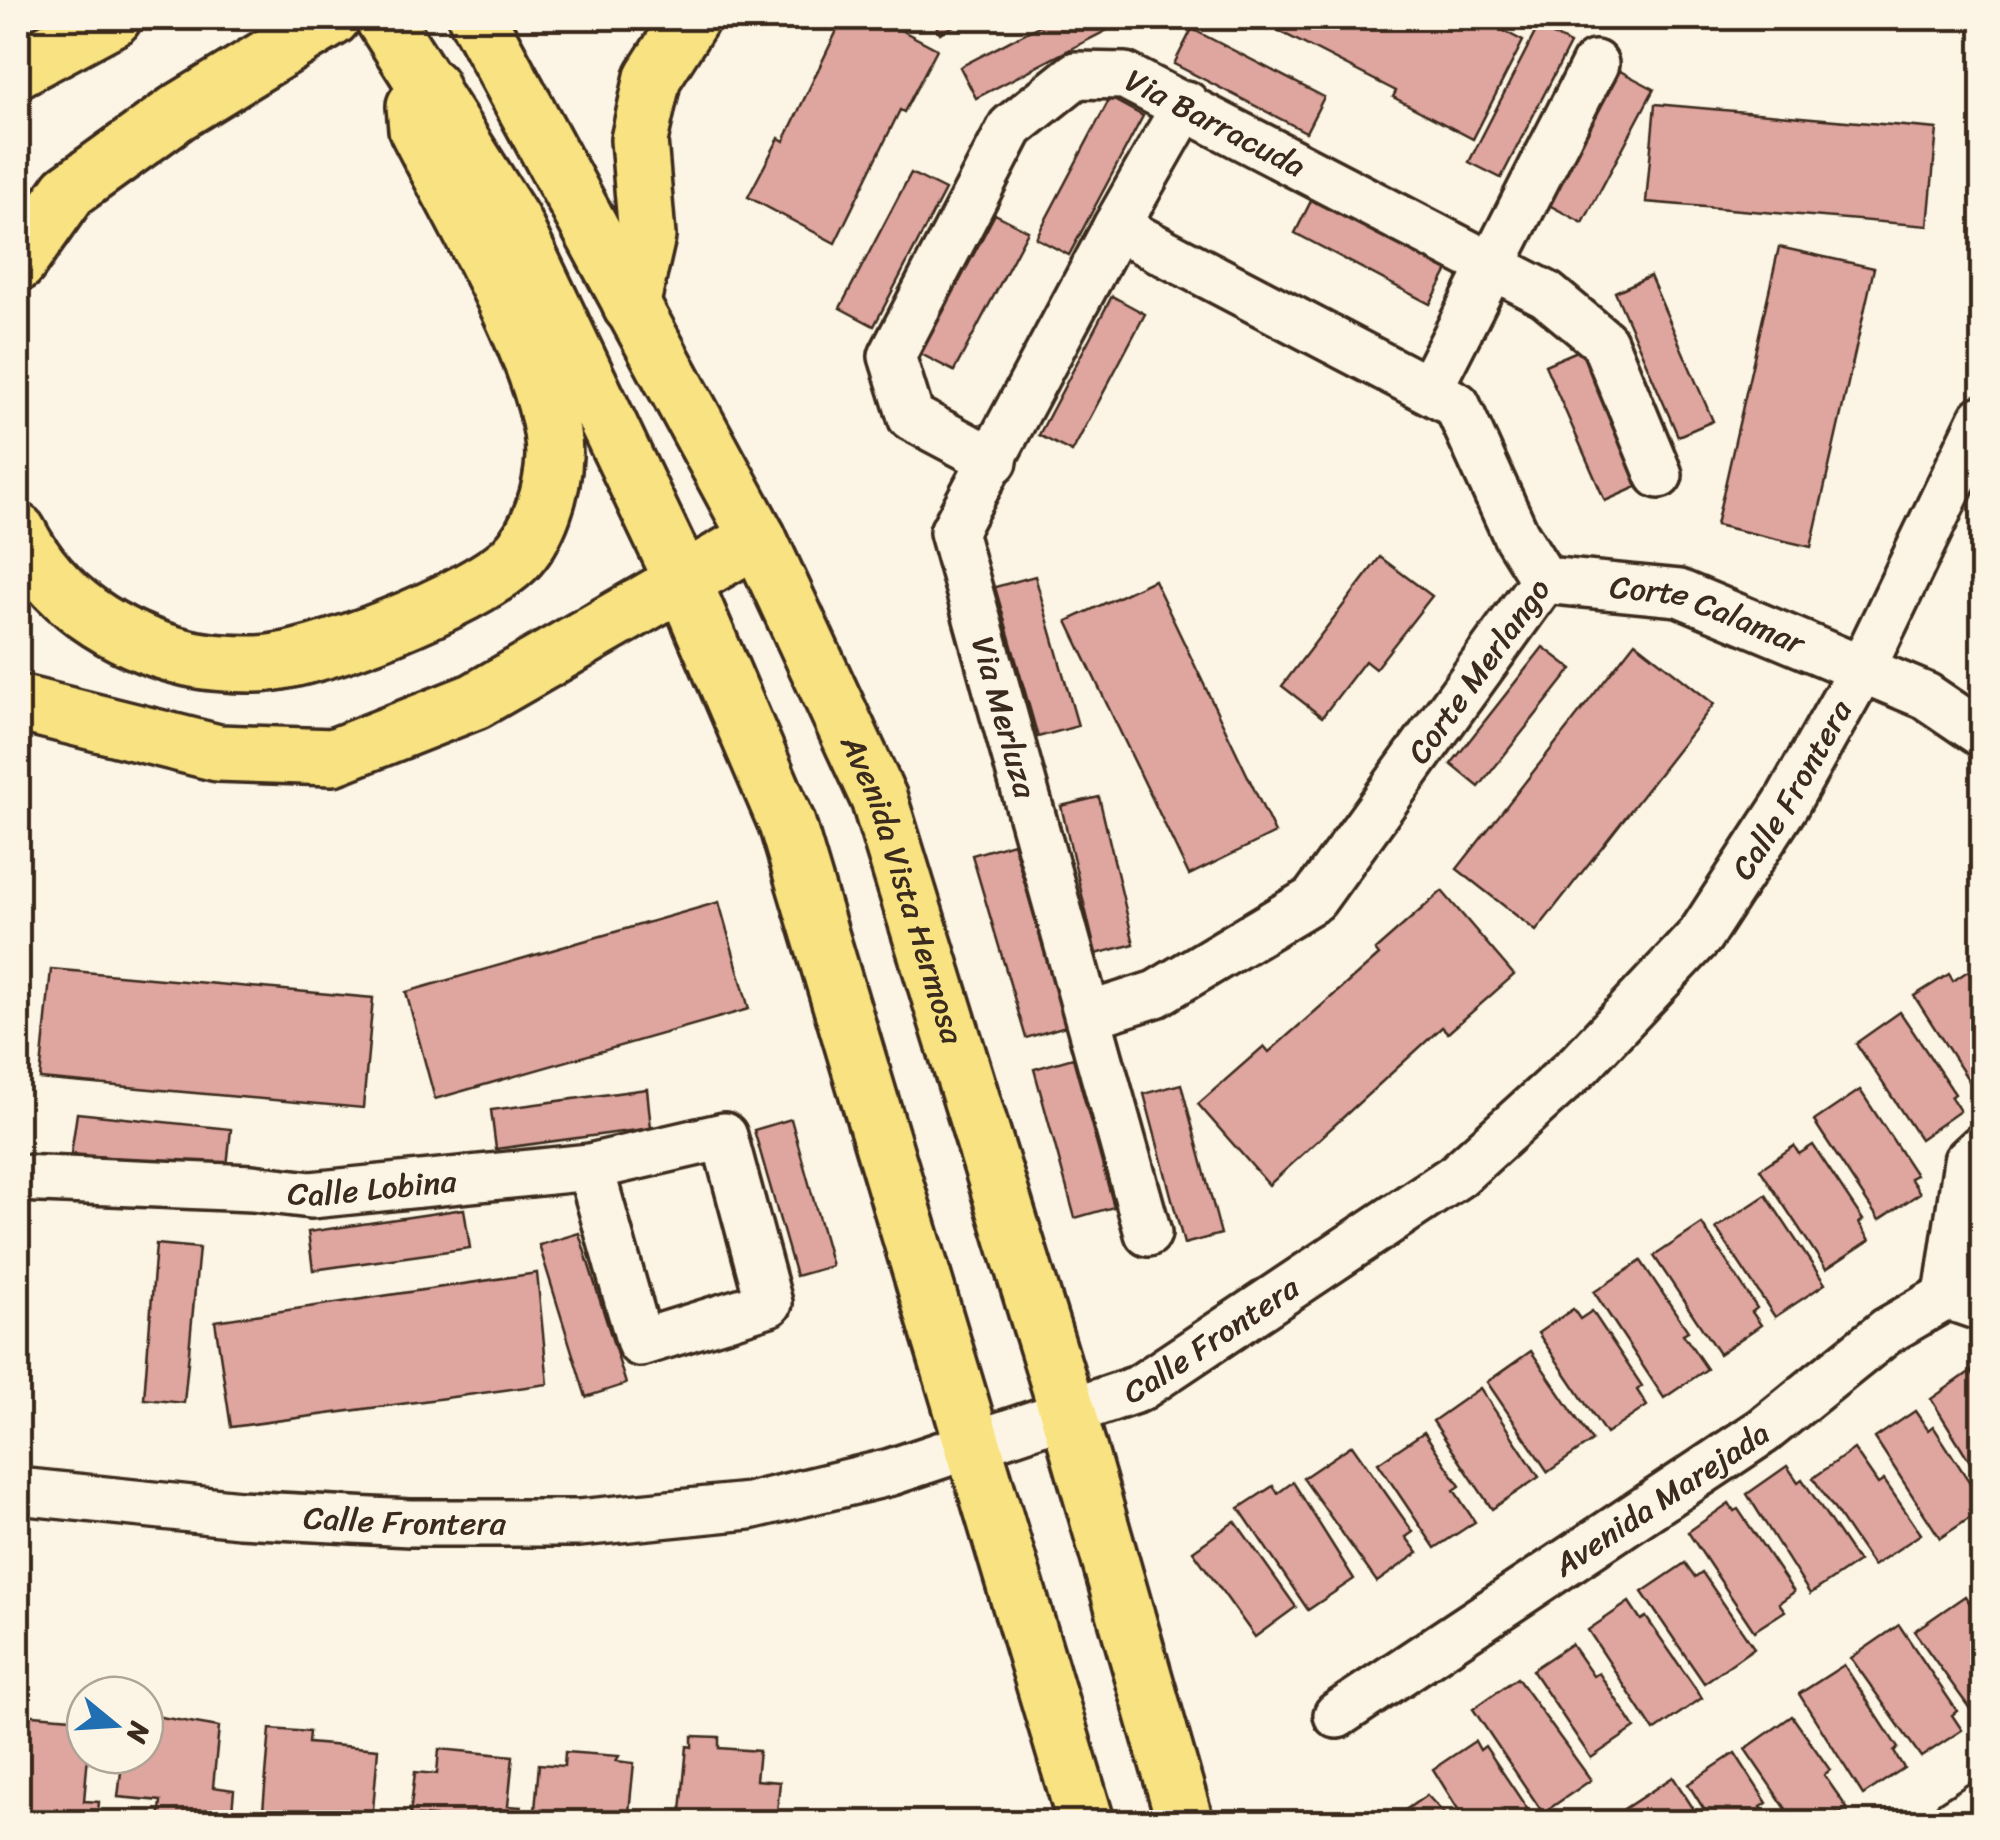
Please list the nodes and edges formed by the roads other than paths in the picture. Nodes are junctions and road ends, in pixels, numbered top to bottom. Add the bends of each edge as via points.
1 (114, 18) edge
2 (332, 18) edge
3 (384, 18) edge
4 (691, 18) edge
5 (489, 37) edge
6 (1596, 64) dead end
7 (18, 68) edge
8 (430, 86) junction
9 (1186, 104) junction
10 (1116, 227) junction
11 (18, 263) edge
12 (1490, 265) junction
13 (630, 306) junction
14 (1429, 389) junction
15 (1982, 419) edge
16 (994, 461) junction
17 (1659, 475) dead end
18 (18, 532) edge
19 (758, 538) junction
20 (1544, 580) junction
21 (684, 583) junction
22 (1862, 669) junction
23 (18, 703) edge
24 (1982, 734) edge
25 (1090, 1015) junction
26 (1982, 1147) edge
27 (590, 1167) junction
28 (18, 1178) edge
29 (1148, 1233) dead end
30 (1965, 1302) edge
31 (1069, 1416) junction
32 (971, 1444) junction
33 (18, 1491) edge
34 (1337, 1715) dead end
35 (1982, 1804) edge
36 (1086, 1822) edge
37 (1185, 1822) edge
38 (1954, 1822) edge

1 - 7 main road
2 - 11 main road via 69,191
3 - 8 main road
4 - 13 main road via 653,77 638,140 648,236
5 - 13 main road, Avenida Vista Hermosa
6 - 12 street
8 - 18 main road via 415,106 417,129 545,394 554,455 546,507 516,558 431,610 360,638 259,664 190,659 124,637 69,601
8 - 21 main road via 512,221
9 - 10 street
9 - 12 street, Via Barracuda
9 - 16 street, Via Barracuda via 1126,76 1076,76 1010,127 892,356 911,417
10 - 14 street, Corte Merlango
10 - 16 street, Via Merluza
12 - 14 street
12 - 17 street, Via Barracuda via 1546,294 1604,342
13 - 19 main road, Avenida Vista Hermosa
14 - 20 street, Corte Merlango via 1458,406 1516,535
15 - 22 street, Calle Frontera
16 - 25 street, Via Merluza via 952,532
19 - 21 main road
19 - 31 main road, Avenida Vista Hermosa via 878,799
20 - 22 street, Corte Calamar via 1679,594
20 - 25 street, Corte Merlango via 1314,899 1156,994
21 - 23 main road via 475,701 333,757 218,753
21 - 32 main road via 787,824
22 - 24 street, Corte Calamar via 1926,696
22 - 31 street, Calle Frontera via 1786,804 1700,936 1580,1064 1458,1175 1138,1389
25 - 29 street, Via Merluza
26 - 30 street via 1966,1162
27 - 27 street, Calle Lobina via 724,1136 769,1304 640,1343
27 - 28 street, Calle Lobina via 311,1195
30 - 34 street, Avenida Marejada via 1888,1331 1763,1431
31 - 32 street, Calle Frontera
31 - 37 main road, Avenida Vista Hermosa
32 - 33 street, Calle Frontera via 891,1472 750,1506 580,1523 240,1514
32 - 36 main road
35 - 38 street

